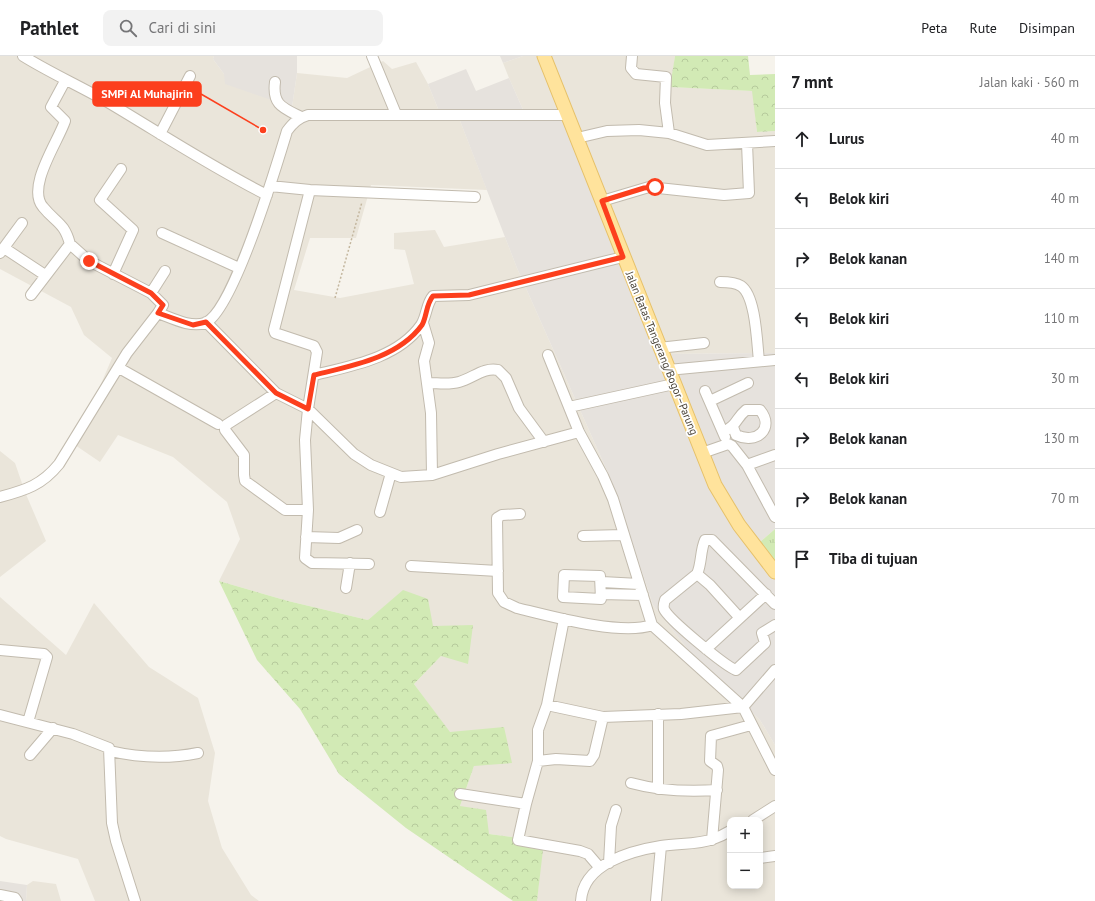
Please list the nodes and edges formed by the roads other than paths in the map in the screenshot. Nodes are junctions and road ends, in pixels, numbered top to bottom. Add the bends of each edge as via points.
1 (23, 56) edge
2 (372, 56) edge
3 (544, 56) edge
4 (632, 56) edge
5 (190, 76) dead end
6 (65, 81) junction
7 (275, 82) dead end
8 (396, 114) junction
9 (568, 115) junction
10 (301, 117) junction
11 (669, 133) junction
12 (160, 134) junction
13 (577, 138) junction
14 (775, 141) edge
15 (748, 143) junction
16 (120, 169) dead end
17 (310, 190) junction
18 (268, 191) junction
19 (475, 197) dead end
20 (602, 201) junction
21 (22, 223) dead end
22 (162, 233) dead end
23 (70, 244) junction
24 (2, 251) edge
25 (623, 257) junction
26 (239, 268) junction
27 (166, 271) dead end
28 (113, 274) junction
29 (45, 275) junction
30 (720, 282) dead end
31 (151, 293) junction
32 (31, 295) dead end
33 (158, 313) junction
34 (206, 322) junction
35 (423, 323) junction
36 (704, 343) dead end
37 (659, 348) junction
38 (548, 355) dead end
39 (775, 360) edge
40 (759, 361) junction
41 (119, 368) junction
42 (668, 370) junction
43 (314, 375) junction
44 (428, 383) junction
45 (748, 383) dead end
46 (674, 384) junction
47 (705, 391) dead end
48 (276, 393) junction
49 (710, 401) junction
50 (569, 407) junction
51 (308, 409) junction
52 (218, 424) dead end
53 (733, 427) dead end
54 (579, 432) junction
55 (723, 432) junction
56 (544, 442) junction
57 (728, 444) junction
58 (702, 453) junction
59 (775, 455) edge
60 (747, 465) junction
61 (391, 473) junction
62 (432, 476) junction
63 (0, 496) edge
64 (308, 510) junction
65 (380, 512) dead end
66 (520, 514) dead end
67 (775, 517) edge
68 (357, 530) dead end
69 (306, 536) junction
70 (583, 536) dead end
71 (623, 536) junction
72 (350, 563) junction
73 (369, 564) dead end
74 (410, 566) dead end
75 (498, 571) junction
76 (775, 572) edge
77 (697, 574) junction
78 (602, 582) junction
79 (639, 584) junction
80 (346, 588) dead end
81 (601, 594) junction
82 (766, 594) junction
83 (643, 596) junction
84 (775, 604) edge
85 (739, 617) junction
86 (564, 619) junction
87 (652, 625) junction
88 (775, 625) edge
89 (706, 649) junction
90 (0, 650) edge
91 (775, 670) edge
92 (547, 705) junction
93 (743, 707) junction
94 (658, 714) junction
95 (0, 715) edge
96 (603, 717) junction
97 (28, 722) junction
98 (751, 725) junction
99 (53, 728) junction
100 (110, 751) junction
101 (198, 753) dead end
102 (30, 755) dead end
103 (538, 761) junction
104 (775, 770) edge
105 (631, 783) dead end
106 (658, 788) junction
107 (717, 790) junction
108 (460, 794) dead end
109 (526, 804) junction
110 (775, 806) edge
111 (616, 810) dead end
112 (758, 817) edge
113 (727, 832) edge
114 (712, 840) junction
115 (661, 846) junction
116 (775, 856) edge
117 (763, 858) edge
118 (605, 865) junction
119 (0, 895) edge
120 (17, 901) edge
121 (135, 901) edge
122 (581, 901) edge
123 (656, 901) edge

1 - 6 street
2 - 8 street
3 - 9 main road, Jalan Batas Tangerang/Bogor–Parung
4 - 11 street via 631,68 636,74 666,77
5 - 12 street
6 - 12 street via 96,95
6 - 23 street via 51,107 65,121 42,171 38,198 42,206 62,224
7 - 10 street via 275,98 278,104
8 - 9 street
8 - 10 street
9 - 13 main road, Jalan Batas Tangerang/Bogor–Parung
10 - 18 street via 287,132
11 - 13 street via 617,130
11 - 15 street via 707,145
12 - 18 street via 235,179
13 - 20 main road, Jalan Batas Tangerang/Bogor–Parung
14 - 15 street
15 - 20 street via 748,193 724,194 649,187
16 - 28 street via 100,200 133,230
17 - 18 street
17 - 19 street
17 - 43 street via 274,330 275,334 314,346
18 - 26 street
20 - 25 main road, Jalan Batas Tangerang/Bogor–Parung
21 - 24 street
22 - 26 street
23 - 28 street via 89,261
23 - 29 street
24 - 29 street
25 - 35 street via 469,295 433,296 429,301
25 - 37 main road, Jalan Batas Tangerang/Bogor–Parung
26 - 34 street via 226,299
27 - 31 street
28 - 31 street
29 - 32 street
30 - 40 street via 738,284 746,291 755,318
31 - 33 street via 163,305
33 - 34 street via 193,325
33 - 41 street
34 - 48 street
35 - 43 street via 409,338 381,356
35 - 44 street via 429,343 424,361
36 - 37 street
37 - 42 main road, Jalan Batas Tangerang/Bogor–Parung
38 - 50 street
39 - 40 street
40 - 42 street
41 - 52 street
41 - 63 street via 59,464 48,477 36,485
42 - 46 main road, Jalan Batas Tangerang/Bogor–Parung
43 - 51 street
44 - 56 street via 460,382 487,370 498,370 506,378 519,408
44 - 62 street
45 - 49 street
46 - 50 street
46 - 58 main road, Jalan Batas Tangerang/Bogor–Parung
47 - 49 street
48 - 51 street
48 - 64 street via 226,425 225,430 244,455 246,481 285,510
49 - 55 street
50 - 54 street
51 - 61 street via 354,454 371,465
51 - 64 street via 305,440
53 - 55 street
54 - 56 street
54 - 71 street via 604,476
55 - 57 street
56 - 62 street
57 - 58 street
57 - 60 street
58 - 76 main road, Jalan Batas Tangerang/Bogor–Parung via 725,504
59 - 60 street
60 - 67 street
61 - 62 street via 401,477
61 - 65 street
64 - 69 street
66 - 75 street via 497,517
68 - 69 street via 339,538
69 - 72 street via 307,561
70 - 71 street
71 - 79 street
72 - 73 street
72 - 80 street
74 - 75 street
75 - 86 street via 498,593 508,604
77 - 82 street via 705,540 712,540
77 - 85 street
77 - 89 street via 665,600 663,607 668,616
78 - 79 street
78 - 81 street
78 - 81 street via 600,576 564,575 562,596 601,599
79 - 83 street
81 - 83 street
82 - 84 street
82 - 85 street
83 - 87 street
85 - 89 street
86 - 87 street via 629,629
86 - 92 street
87 - 93 street
88 - 89 street via 762,633 765,643 736,670
90 - 97 street via 44,654 47,657
91 - 93 street
92 - 96 street
92 - 103 street via 538,730
93 - 94 street via 712,712
93 - 98 street
94 - 96 street
94 - 106 street
95 - 97 street
96 - 103 street via 590,761
97 - 99 street
98 - 104 street
98 - 107 street via 711,736 710,760 717,768
99 - 100 street via 108,747
99 - 102 street
100 - 101 street via 152,758
100 - 121 street via 112,823
103 - 109 street
105 - 106 street
106 - 107 street via 686,792
107 - 114 street
108 - 109 street
109 - 118 street via 518,840 580,850
110 - 112 street
111 - 118 street
113 - 114 street
114 - 115 street
115 - 118 street via 633,852
115 - 123 street
116 - 117 street
118 - 122 street via 587,880
119 - 120 street via 15,898

